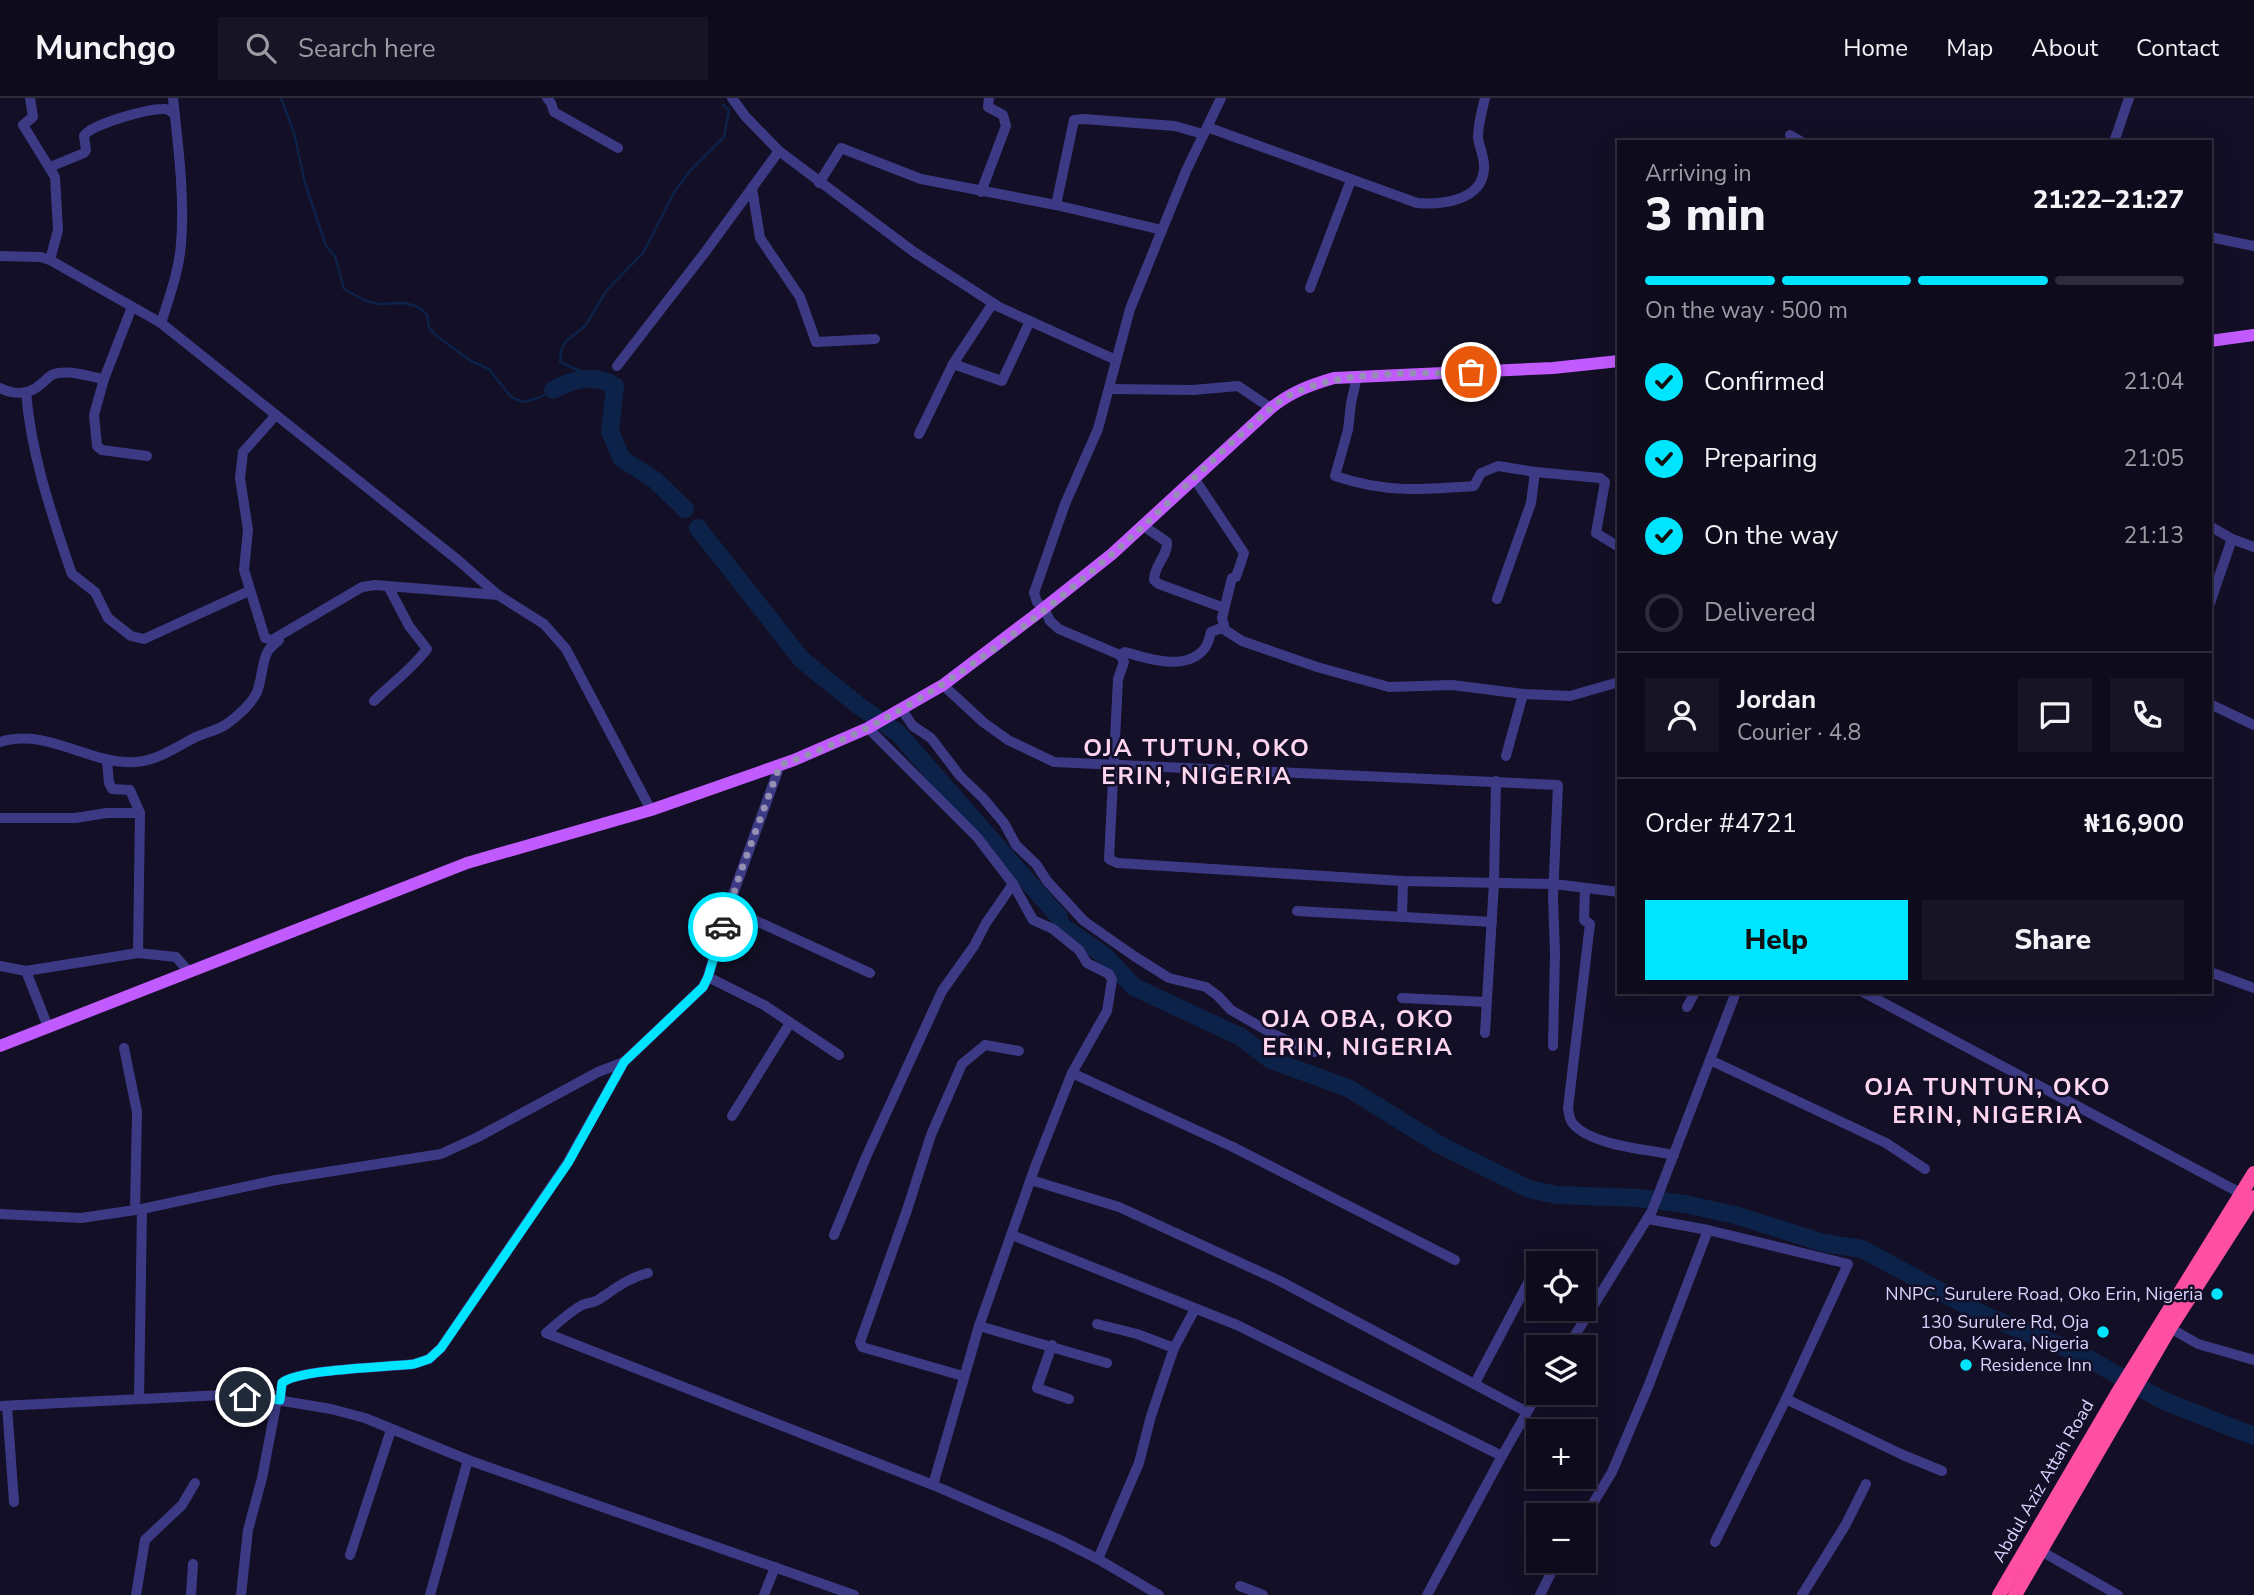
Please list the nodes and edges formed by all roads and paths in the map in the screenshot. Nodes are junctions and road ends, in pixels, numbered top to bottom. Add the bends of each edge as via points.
1 (30, 98) edge
2 (173, 98) edge
3 (547, 98) edge
4 (732, 98) edge
5 (989, 98) edge
6 (1221, 98) edge
7 (1485, 98) edge
8 (2129, 98) edge
9 (175, 115) junction
10 (1205, 130) junction
11 (1790, 135) dead end
12 (1799, 140) edge
13 (2115, 140) edge
14 (618, 148) dead end
15 (779, 151) junction
16 (50, 167) junction
17 (1351, 180) junction
18 (820, 183) junction
19 (752, 188) junction
20 (981, 192) junction
21 (1056, 205) junction
22 (1162, 230) junction
23 (2212, 237) edge
24 (2254, 246) edge
25 (0, 256) edge
26 (50, 260) junction
27 (1311, 288) dead end
28 (993, 303) junction
29 (132, 307) junction
30 (1030, 321) junction
31 (161, 323) junction
32 (2254, 335) edge
33 (875, 339) dead end
34 (2212, 341) edge
35 (1116, 360) junction
36 (1617, 361) edge
37 (953, 364) junction
38 (617, 366) dead end
39 (1357, 377) junction
40 (104, 379) junction
41 (0, 388) edge
42 (1109, 389) junction
43 (26, 392) junction
44 (1271, 408) junction
45 (276, 415) junction
46 (919, 434) dead end
47 (147, 456) dead end
48 (1535, 472) junction
49 (1194, 478) junction
50 (1142, 525) junction
51 (2212, 527) edge
52 (2232, 539) junction
53 (1617, 546) edge
54 (2254, 547) edge
55 (388, 586) junction
56 (249, 591) junction
57 (498, 595) junction
58 (2212, 597) edge
59 (1497, 599) dead end
60 (1044, 608) junction
61 (1224, 608) junction
62 (1224, 627) junction
63 (291, 628) junction
64 (1120, 655) junction
65 (1617, 683) edge
66 (943, 685) junction
67 (1523, 694) junction
68 (374, 701) dead end
69 (2212, 705) edge
70 (902, 709) junction
71 (2254, 725) edge
72 (871, 727) junction
73 (0, 742) edge
74 (1506, 757) dead end
75 (107, 761) junction
76 (1114, 764) junction
77 (780, 765) junction
78 (1496, 781) junction
79 (651, 810) junction
80 (140, 813) junction
81 (0, 818) edge
82 (1403, 881) junction
83 (1494, 882) junction
84 (1013, 884) junction
85 (1554, 884) junction
86 (1584, 888) junction
87 (1617, 892) edge
88 (728, 908) junction
89 (1297, 911) dead end
90 (1402, 917) junction
91 (1492, 922) junction
92 (138, 953) junction
93 (0, 966) edge
94 (26, 971) junction
95 (189, 972) junction
96 (870, 973) dead end
97 (2212, 973) edge
98 (708, 977) junction
99 (2254, 988) edge
100 (1694, 994) edge
101 (1735, 994) edge
102 (1867, 994) edge
103 (1402, 998) dead end
104 (1486, 1002) junction
105 (1687, 1007) dead end
106 (790, 1023) junction
107 (48, 1027) junction
108 (1486, 1033) dead end
109 (0, 1046) edge
110 (1553, 1046) dead end
111 (124, 1048) dead end
112 (1019, 1051) dead end
113 (1314, 1052) dead end
114 (839, 1055) dead end
115 (1710, 1060) junction
116 (624, 1062) junction
117 (1072, 1073) junction
118 (732, 1116) dead end
119 (1674, 1155) junction
120 (1925, 1168) dead end
121 (2254, 1173) edge
122 (1031, 1180) junction
123 (2249, 1196) edge
124 (139, 1209) junction
125 (0, 1213) edge
126 (1650, 1215) junction
127 (1708, 1230) junction
128 (834, 1235) dead end
129 (1012, 1235) junction
130 (1455, 1259) dead end
131 (648, 1273) dead end
132 (1526, 1287) edge
133 (1195, 1309) junction
134 (1097, 1324) dead end
135 (979, 1326) junction
136 (2170, 1328) junction
137 (1575, 1335) edge
138 (1052, 1345) junction
139 (1174, 1348) junction
140 (2254, 1360) edge
141 (1107, 1363) dead end
142 (2138, 1371) junction
143 (963, 1376) junction
144 (1475, 1383) junction
145 (2122, 1397) junction
146 (139, 1399) junction
147 (1069, 1399) dead end
148 (1786, 1399) junction
149 (278, 1400) junction
150 (1531, 1405) edge
151 (4, 1406) edge
152 (1527, 1412) junction
153 (391, 1430) junction
154 (1502, 1456) junction
155 (468, 1460) junction
156 (1942, 1471) dead end
157 (195, 1483) dead end
158 (1866, 1484) dead end
159 (933, 1485) junction
160 (14, 1502) dead end
161 (1593, 1503) edge
162 (1714, 1542) dead end
163 (2041, 1551) junction
164 (350, 1555) dead end
165 (1098, 1559) junction
166 (192, 1564) dead end
167 (775, 1567) junction
168 (1551, 1573) edge
169 (1240, 1586) dead end
170 (136, 1595) edge
171 (191, 1595) edge
172 (241, 1595) edge
173 (430, 1595) edge
174 (764, 1595) edge
175 (852, 1595) edge
176 (1159, 1595) edge
177 (1263, 1595) edge
178 (1427, 1595) edge
179 (1540, 1595) edge
180 (1802, 1595) edge
181 (1999, 1595) edge
182 (2015, 1595) edge
183 (2118, 1595) edge

1 - 16 street via 33,117 23,125
2 - 9 street
3 - 14 street via 554,112
4 - 15 street
5 - 20 street via 988,107 1003,115 1006,126
6 - 10 street
7 - 17 street via 1478,134 1483,177 1459,199 1417,203
8 - 13 street
9 - 16 street via 162,109 88,130 84,153
9 - 31 street via 181,244
10 - 17 street
10 - 21 street via 1074,120
10 - 22 street
11 - 12 street
15 - 18 street
15 - 19 street
16 - 26 street via 55,177 58,230
17 - 27 street
18 - 20 street via 841,148 921,179
18 - 28 street
19 - 33 street via 760,238 800,297 816,342
19 - 38 street
20 - 21 street
21 - 22 street
22 - 35 street via 1130,309
23 - 24 street
25 - 26 street
26 - 29 street
28 - 30 street
28 - 37 street
29 - 31 street
29 - 40 street
30 - 35 street
30 - 37 street via 1002,381
31 - 45 street
32 - 34 main road
35 - 42 street
36 - 39 main road
37 - 46 street
39 - 44 main road via 1306,386
39 - 48 street via 1335,476 1411,491 1474,486 1481,473 1498,466
40 - 43 street via 54,374
40 - 47 street via 94,415 97,446
41 - 43 street
42 - 44 street via 1238,386
42 - 60 street via 1098,429 1042,566 1034,593
43 - 56 street via 42,484 69,566 95,592 108,618 131,636 145,639
44 - 49 main road
45 - 56 street via 243,452 241,462 248,530 244,570
45 - 57 street
48 - 53 street via 1605,482 1596,533
48 - 59 street via 1531,503
49 - 50 main road
49 - 61 street via 1244,553
50 - 60 main road
50 - 61 street via 1167,542 1154,580
51 - 52 street
52 - 54 street
52 - 58 street
55 - 57 street
55 - 63 street via 350,592
55 - 68 street via 427,649 413,668
56 - 63 street via 265,638 272,640
57 - 79 street via 544,624 566,649
60 - 64 street via 1059,629
60 - 66 main road
61 - 62 street
62 - 64 street via 1211,632 1206,647 1191,659 1160,663 1125,652
62 - 67 street via 1242,641 1389,687 1452,685
63 - 75 street via 268,651 255,695 229,723 146,760
64 - 76 street via 1124,662 1118,679
65 - 67 street via 1570,696
66 - 70 main road
66 - 76 street via 1008,740 1054,762
67 - 74 street
69 - 71 street
70 - 72 main road
70 - 113 street via 1084,921 1169,978 1206,987 1231,1010
72 - 77 main road
72 - 84 street via 977,837
73 - 75 street via 12,738 46,741
75 - 80 street via 112,789 130,790
76 - 78 street
76 - 82 street via 1109,859 1117,863
77 - 79 main road
77 - 88 street
78 - 83 street
78 - 85 street via 1558,785
79 - 95 main road via 467,863
80 - 81 street
80 - 92 street
82 - 83 street
82 - 90 street
83 - 85 street
83 - 91 street
84 - 117 street via 1033,919 1053,929 1090,965 1111,976 1107,1011
84 - 128 street via 942,991
85 - 86 street
85 - 110 street
86 - 87 street
86 - 119 street via 1584,920 1590,924 1568,1108 1571,1121 1598,1139
88 - 96 street
88 - 98 street
89 - 90 street
90 - 91 street
91 - 104 street
92 - 94 street
92 - 95 street via 176,957
93 - 94 street
94 - 107 street
95 - 107 main road
97 - 99 street
98 - 106 street
98 - 116 street
100 - 105 street
101 - 115 street
102 - 123 street
103 - 104 street
104 - 108 street
106 - 114 street
106 - 118 street
107 - 109 main road
111 - 124 street via 137,1112
112 - 143 street via 985,1045 962,1065 931,1135 860,1342 862,1347
115 - 119 street
115 - 120 street via 1886,1143
116 - 124 street via 441,1154 276,1180
116 - 149 street via 568,1163 441,1348 414,1364 286,1379
117 - 122 street
117 - 130 street via 1233,1147
119 - 126 street
121 - 123 highway, Abdul Aziz Attah Road
122 - 129 street
122 - 144 street via 1119,1207 1278,1280
123 - 136 highway, Abdul Aziz Attah Road
123 - 142 highway, Abdul Aziz Attah Road
124 - 125 street via 81,1218
124 - 146 street
126 - 127 street
126 - 137 street
127 - 148 street via 1848,1264
127 - 161 street via 1648,1388 1612,1472
129 - 133 street
129 - 135 street
131 - 159 street via 634,1276 567,1314 546,1333
132 - 144 street
133 - 139 street
133 - 154 street via 1237,1325
134 - 139 street
135 - 138 street
135 - 143 street
136 - 140 street via 2198,1344
136 - 142 highway, Abdul Aziz Attah Road
138 - 141 street
138 - 147 street via 1037,1388
139 - 165 street via 1139,1463
142 - 145 highway, Abdul Aziz Attah Road
143 - 159 street
144 - 152 street
145 - 163 highway, Abdul Aziz Attah Road
145 - 181 highway, Abdul Aziz Attah Road
146 - 149 street via 223,1395
146 - 151 street
148 - 156 street
148 - 162 street
149 - 153 street via 365,1418
149 - 172 street via 248,1530
150 - 152 street
151 - 160 street
152 - 154 street
153 - 155 street
153 - 164 street
154 - 178 street
155 - 167 street
155 - 173 street
157 - 170 street via 182,1505 145,1540
158 - 180 street
159 - 165 street
163 - 182 highway, Abdul Aziz Attah Road
163 - 183 street
165 - 176 street
166 - 171 street
167 - 174 street
167 - 175 street
168 - 179 street
169 - 177 street

